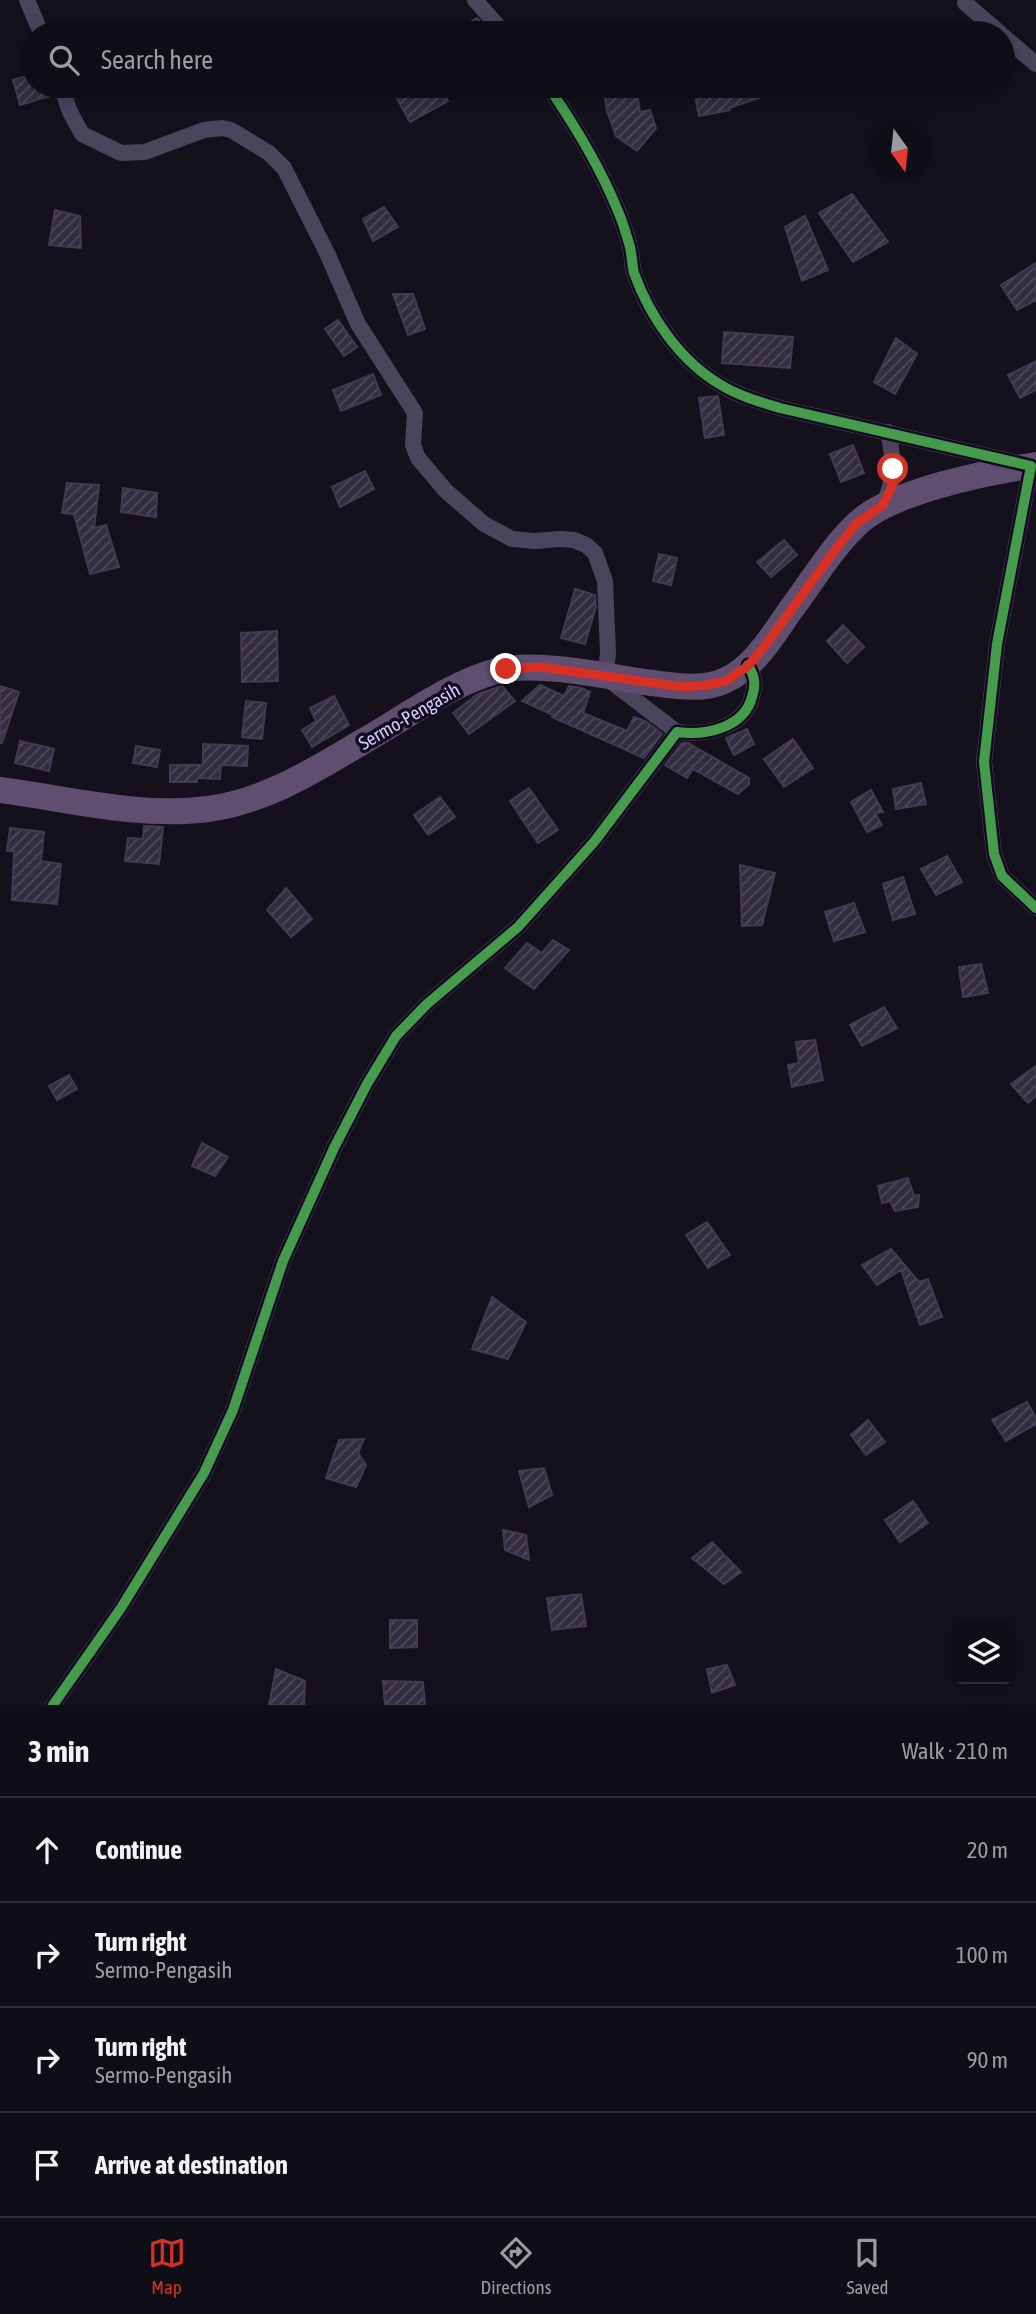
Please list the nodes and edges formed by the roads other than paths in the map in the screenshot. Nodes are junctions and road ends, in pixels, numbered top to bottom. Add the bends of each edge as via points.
1 (27, 0) edge
2 (475, 0) edge
3 (965, 3) dead end
4 (36, 21) edge
5 (493, 21) edge
6 (986, 21) edge
7 (1015, 46) edge
8 (1036, 64) edge
9 (65, 98) edge
10 (556, 98) edge
11 (888, 432) junction
12 (1033, 465) edge
13 (883, 505) junction
14 (748, 666) junction
15 (605, 677) junction
16 (677, 732) junction
17 (0, 790) edge
18 (1036, 908) edge
19 (53, 1705) edge

1 - 4 street
2 - 5 street
3 - 6 street
7 - 8 street
9 - 15 street via 82,134 121,153 145,152 222,128 269,153 284,168 358,324 415,413 413,445 418,458 446,491 484,524 512,539 574,540 595,554 605,582
10 - 11 street via 588,147 621,217 634,271 675,346 720,385 743,396
11 - 12 street
11 - 13 street via 892,486
12 - 13 main road, Sermo-Pengasih via 957,481
12 - 18 street via 1013,552 984,762 994,854 1002,876
13 - 14 main road, Sermo-Pengasih via 857,523
14 - 15 main road, Sermo-Pengasih via 726,681 682,687
14 - 16 street via 755,687 741,717 704,733
15 - 16 street
15 - 17 main road, Sermo-Pengasih via 541,667 506,669 472,680 310,773 250,799 208,809 142,810
16 - 19 street via 594,842 518,927 396,1036 334,1148 283,1261 233,1410 204,1473 121,1608

